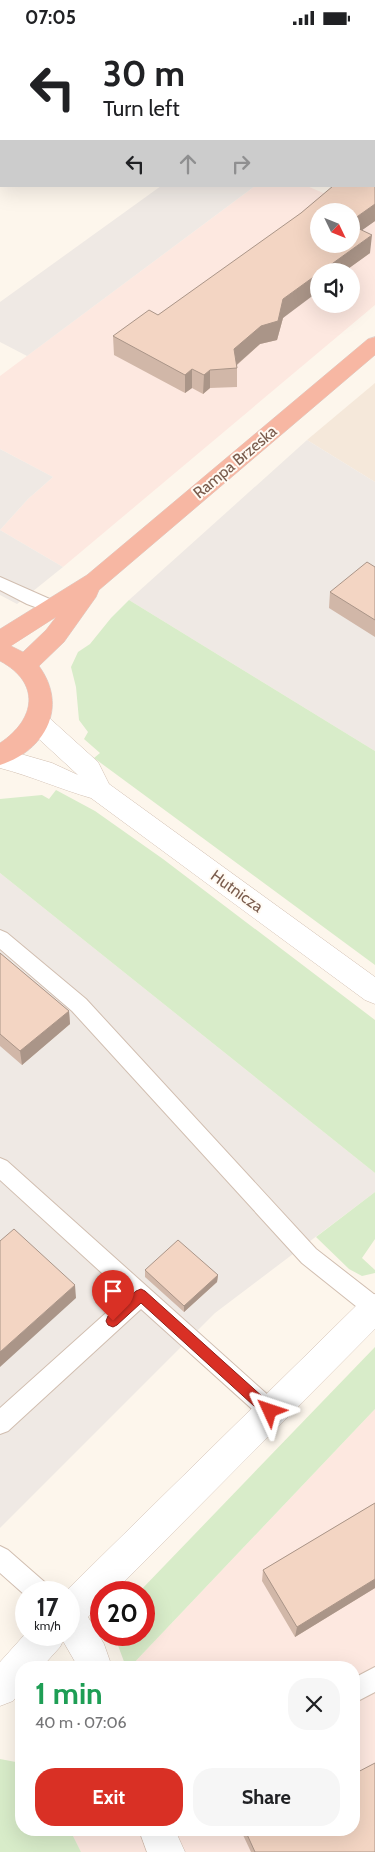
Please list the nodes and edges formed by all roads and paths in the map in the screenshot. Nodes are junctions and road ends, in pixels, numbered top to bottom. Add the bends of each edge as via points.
1 (375, 343) edge
2 (0, 583) edge
3 (62, 611) junction
4 (0, 641) edge
5 (0, 651) edge
6 (25, 665) junction
7 (37, 722) junction
8 (0, 757) edge
9 (99, 791) junction
10 (0, 938) edge
11 (375, 992) edge
12 (0, 1167) edge
13 (141, 1295) junction
14 (375, 1308) edge
15 (270, 1411) junction
16 (0, 1423) edge
17 (0, 1559) edge
18 (26, 1581) edge
19 (80, 1601) edge
20 (80, 1636) edge
21 (38, 1646) edge
22 (24, 1661) edge
23 (93, 1661) edge
24 (15, 1671) edge
25 (375, 1679) edge
26 (0, 1688) edge
27 (360, 1688) edge
28 (159, 1836) edge
29 (166, 1852) edge

1 - 3 highway, Rampa Brzeska
2 - 3 lane
3 - 4 highway, Rampa Brzeska
3 - 6 highway, Rampa Brzeska via 55,636
5 - 6 highway
6 - 7 highway via 41,692 42,707
7 - 8 highway via 27,735
7 - 9 street, Hutnicza via 89,769
8 - 9 street, Hutnicza
9 - 11 street, Hutnicza
10 - 14 lane via 79,1005 309,1256
12 - 13 lane
13 - 15 lane
13 - 16 lane
14 - 15 street
15 - 19 street
17 - 18 lane
20 - 23 street
21 - 22 street
24 - 26 street
25 - 27 lane
28 - 29 street

